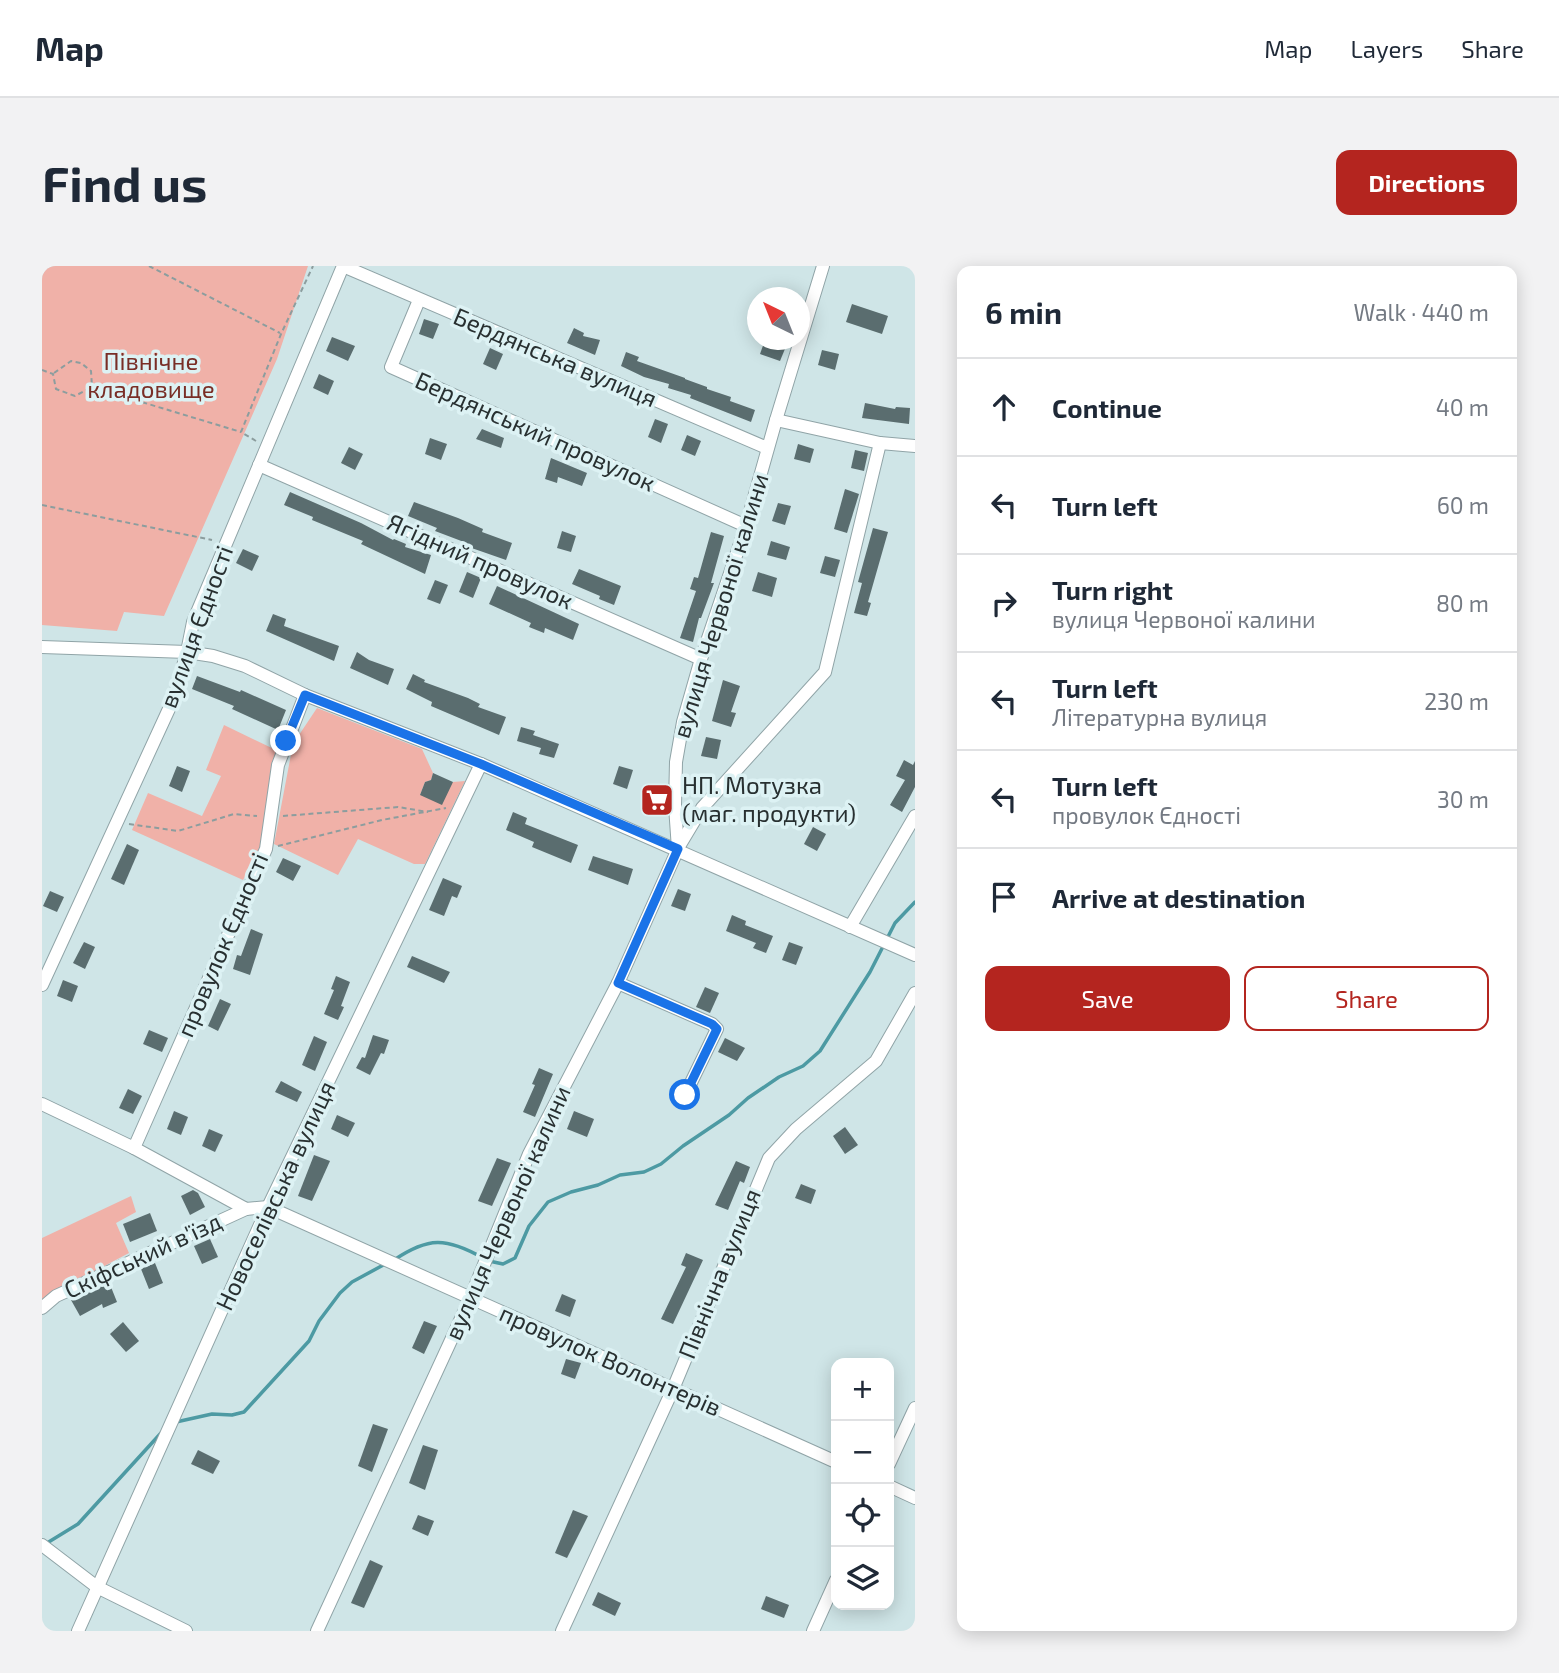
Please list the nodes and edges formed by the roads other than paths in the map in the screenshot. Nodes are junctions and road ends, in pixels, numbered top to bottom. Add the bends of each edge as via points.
1 (343, 266) edge
2 (823, 266) edge
3 (419, 300) junction
4 (775, 420) junction
5 (880, 443) junction
6 (915, 446) edge
7 (767, 448) junction
8 (259, 465) junction
9 (746, 526) junction
10 (42, 647) edge
11 (187, 652) junction
12 (701, 659) junction
13 (305, 695) junction
14 (481, 764) junction
15 (915, 817) edge
16 (678, 849) junction
17 (850, 926) junction
18 (915, 955) edge
19 (618, 983) junction
20 (42, 985) edge
21 (915, 993) edge
22 (685, 1095) dead end
23 (42, 1104) edge
24 (134, 1148) junction
25 (268, 1207) junction
26 (246, 1209) junction
27 (470, 1299) junction
28 (42, 1308) edge
29 (673, 1389) junction
30 (915, 1408) edge
31 (894, 1453) edge
32 (831, 1460) edge
33 (894, 1488) edge
34 (915, 1498) edge
35 (42, 1545) edge
36 (97, 1587) junction
37 (831, 1591) edge
38 (78, 1631) edge
39 (186, 1631) edge
40 (317, 1631) edge
41 (562, 1631) edge
42 (813, 1631) edge

1 - 3 street, Бердянська вулиця
1 - 8 street, вулиця Єдності
2 - 4 street, вулиця Червоної калини
3 - 7 street, Бердянська вулиця
3 - 9 street, Бердянський провулок via 391,367
4 - 5 street
4 - 7 street, вулиця Червоної калини
5 - 6 street
5 - 16 street via 825,673 702,808
7 - 9 street, вулиця Червоної калини
8 - 11 street, вулиця Єдності via 193,622
8 - 12 street, Ягідний провулок
9 - 12 street, вулиця Червоної калини
10 - 11 street
11 - 13 street via 245,666
11 - 20 street, вулиця Єдності via 173,698
12 - 16 street, вулиця Червоної калини via 676,762
13 - 14 street
13 - 24 street, провулок Єдності via 278,765 266,849
14 - 16 street
14 - 25 street, Новоселівська вулиця
15 - 17 street
16 - 17 street
16 - 19 street, вулиця Червоної калини
17 - 18 street
19 - 22 street via 717,1029
19 - 27 street, вулиця Червоної калини via 529,1154
21 - 29 street, Північна вулиця via 876,1060 769,1158
23 - 24 street
24 - 26 street
25 - 26 street, провулок Волонтерів
25 - 27 street, провулок Волонтерів
25 - 36 street, Новоселівська вулиця
26 - 28 street, Скіфський в'їзд via 56,1297
27 - 29 street, провулок Волонтерів
27 - 40 street, вулиця Червоної калини
29 - 32 street, провулок Волонтерів
29 - 41 street, Північна вулиця
30 - 31 street
33 - 34 street
35 - 36 street
36 - 38 street, Новоселівська вулиця
36 - 39 street
37 - 42 street

